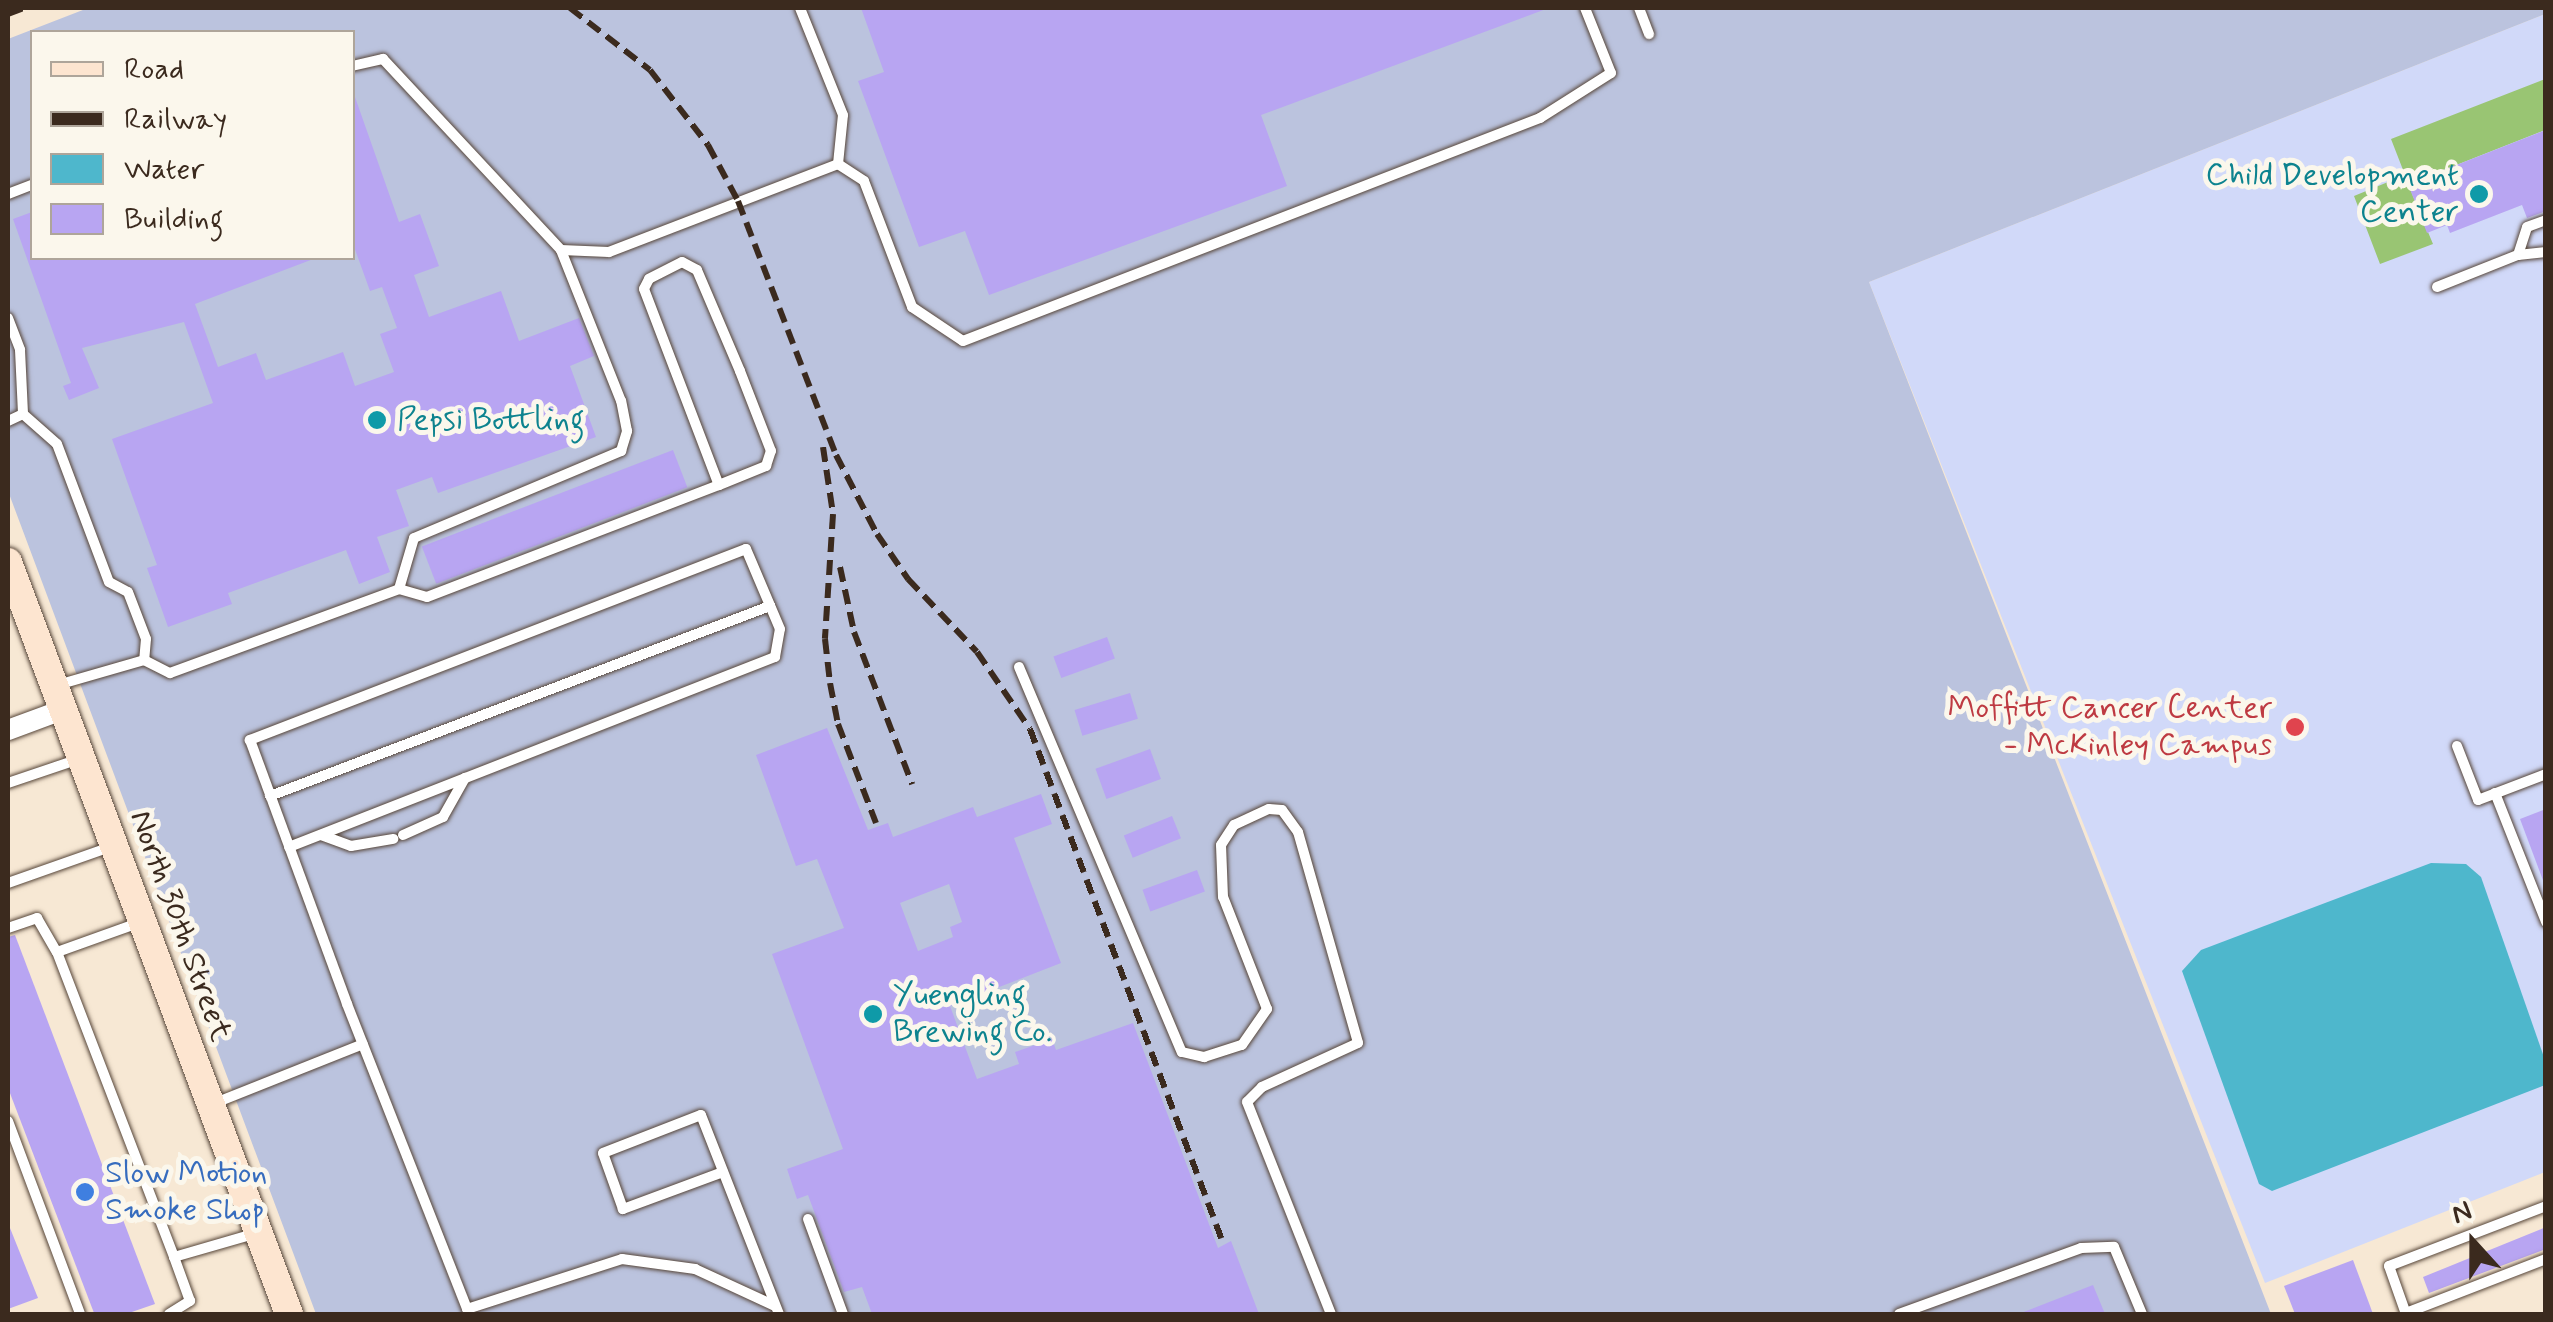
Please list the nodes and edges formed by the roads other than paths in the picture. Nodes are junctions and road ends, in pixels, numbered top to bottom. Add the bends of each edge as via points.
1 (800, 8) edge
2 (1585, 8) edge
3 (1639, 8) edge
4 (1649, 34) dead end
5 (355, 65) edge
6 (838, 164) junction
7 (2546, 220) edge
8 (561, 250) junction
9 (2546, 252) edge
10 (2518, 255) junction
11 (2438, 287) dead end
12 (8, 318) edge
13 (23, 414) junction
14 (8, 420) edge
15 (719, 485) junction
16 (10, 576) edge
17 (400, 589) junction
18 (770, 606) junction
19 (144, 660) junction
20 (1020, 667) dead end
21 (58, 698) junction
22 (8, 730) edge
23 (2457, 746) dead end
24 (80, 758) junction
25 (2546, 774) edge
26 (465, 778) junction
27 (8, 783) edge
28 (2495, 793) junction
29 (270, 796) junction
30 (320, 835) junction
31 (112, 846) junction
32 (289, 847) junction
33 (8, 883) edge
34 (140, 922) junction
35 (2546, 922) edge
36 (8, 928) edge
37 (57, 952) junction
38 (363, 1044) junction
39 (209, 1106) junction
40 (8, 1121) edge
41 (723, 1172) junction
42 (2546, 1206) edge
43 (808, 1219) dead end
44 (258, 1233) junction
45 (174, 1257) junction
46 (2546, 1259) edge
47 (777, 1311) edge
48 (468, 1312) edge
49 (80, 1314) edge
50 (168, 1314) edge
51 (289, 1314) edge
52 (843, 1314) edge
53 (1330, 1314) edge
54 (1899, 1314) edge
55 (2142, 1314) edge
56 (2406, 1314) edge

1 - 6 lane via 843,116
2 - 6 lane via 1611,73 1540,118 962,341 912,308 864,180
3 - 4 lane
5 - 8 lane via 383,58
6 - 8 lane via 609,252
7 - 10 lane via 2527,227
8 - 17 lane via 621,401 627,431 620,451 414,538
9 - 10 lane
10 - 11 lane
12 - 13 lane via 20,350
13 - 14 lane
13 - 19 lane via 57,444 109,582 128,592 146,639
15 - 15 lane via 766,466 771,452 697,270 682,262 648,279 644,289
15 - 17 lane via 427,597
16 - 21 main road, North 30th Street
17 - 19 lane via 170,673
18 - 26 lane via 780,629 775,657
18 - 29 lane
18 - 29 lane via 746,549 250,740
19 - 21 lane
20 - 53 lane via 1182,1052 1204,1057 1242,1044 1266,1010 1223,897 1220,844 1234,825 1269,809 1282,810 1298,832 1358,1043 1262,1086 1247,1102
21 - 22 street
21 - 24 main road, North 30th Street
23 - 28 lane via 2478,800
24 - 27 lane
24 - 31 main road, North 30th Street
25 - 28 lane
26 - 30 lane
26 - 30 lane via 443,818 398,837 351,846
28 - 35 lane
29 - 32 lane
30 - 32 lane
31 - 33 lane
31 - 34 main road, North 30th Street
32 - 38 lane
34 - 37 lane
34 - 39 main road, North 30th Street
36 - 37 lane via 38,918
37 - 45 lane
38 - 39 lane
38 - 48 lane
39 - 44 main road, North 30th Street
40 - 49 lane
41 - 41 lane via 702,1115 603,1153 624,1209
41 - 47 lane
42 - 56 lane via 2389,1266
43 - 52 lane
44 - 45 lane
44 - 51 main road, North 30th Street
45 - 50 lane via 190,1300
46 - 56 lane
47 - 48 lane via 695,1268 622,1259
54 - 55 lane via 2081,1248 2114,1247

